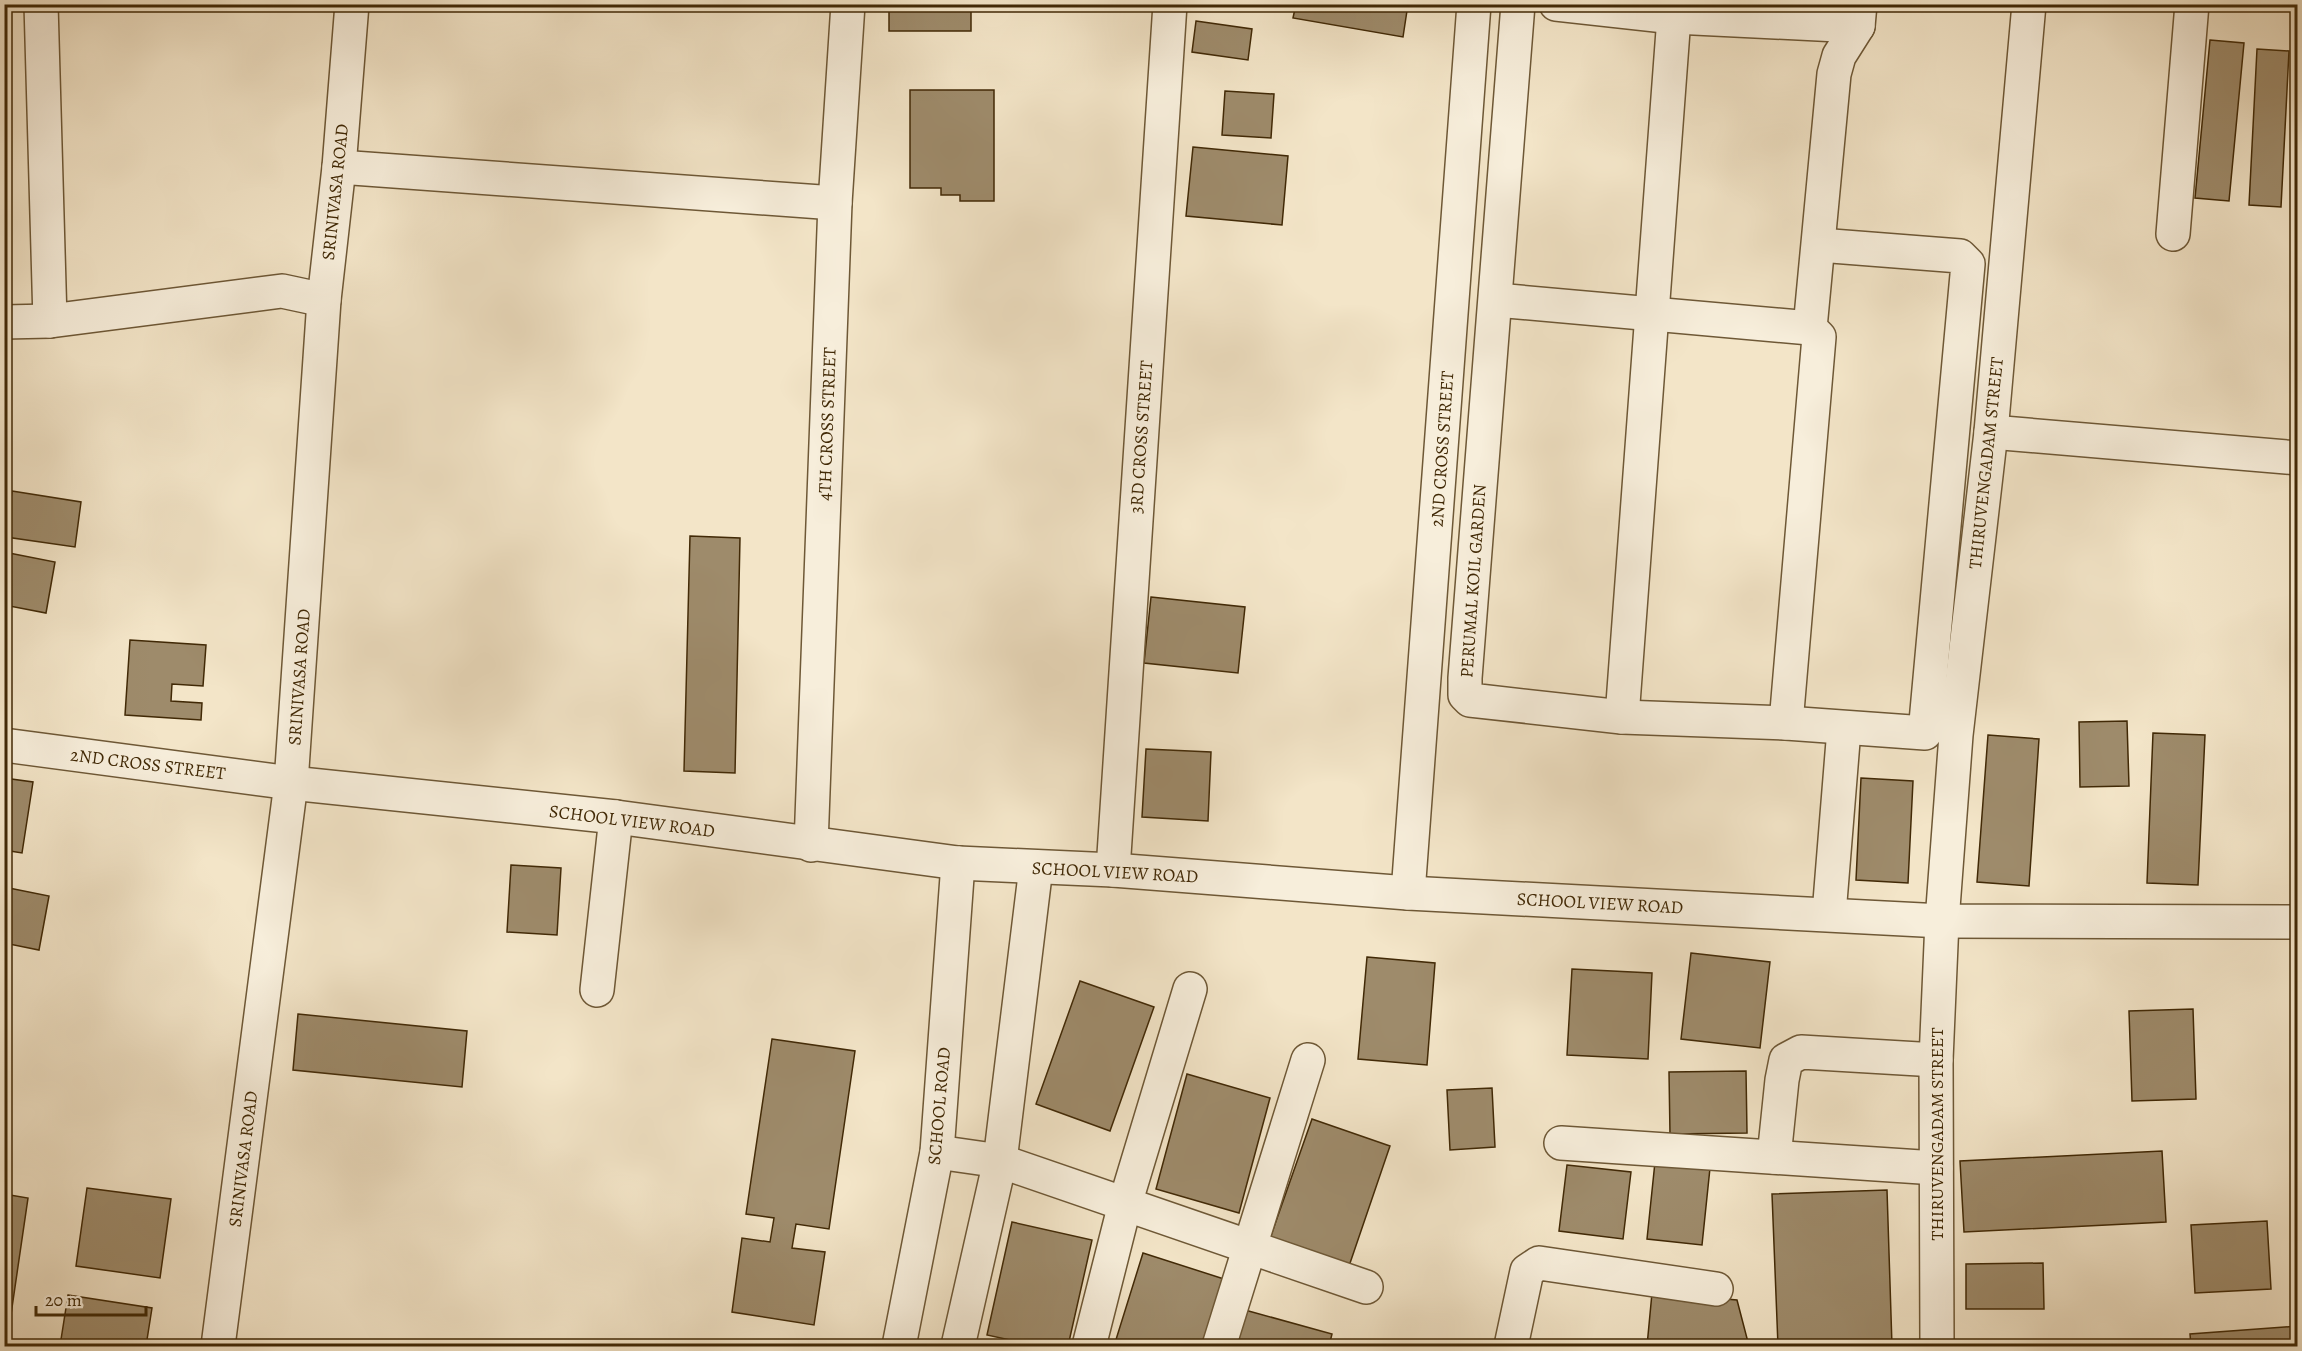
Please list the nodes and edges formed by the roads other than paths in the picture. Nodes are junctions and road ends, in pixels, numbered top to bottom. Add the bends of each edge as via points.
1 (41, 4) edge
2 (352, 4) edge
3 (848, 4) edge
4 (1170, 4) edge
5 (1474, 4) edge
6 (1518, 4) edge
7 (1556, 4) edge
8 (2029, 4) edge
9 (2192, 4) edge
10 (1859, 15) edge
11 (1674, 17) junction
12 (339, 167) junction
13 (835, 203) junction
14 (2173, 234) dead end
15 (1819, 245) junction
16 (324, 300) junction
17 (1496, 300) junction
18 (1653, 314) junction
19 (50, 321) junction
20 (4, 322) edge
21 (1810, 328) junction
22 (1991, 432) junction
23 (2298, 458) edge
24 (1622, 717) junction
25 (1786, 723) junction
26 (1844, 729) junction
27 (4, 745) edge
28 (291, 783) junction
29 (616, 817) junction
30 (811, 844) junction
31 (958, 863) junction
32 (1036, 867) junction
33 (1113, 870) junction
34 (1408, 893) junction
35 (1829, 914) junction
36 (1942, 921) junction
37 (2298, 922) edge
38 (1190, 989) dead end
39 (597, 990) dead end
40 (1308, 1060) dead end
41 (1936, 1060) junction
42 (1561, 1143) dead end
43 (937, 1152) junction
44 (1774, 1157) junction
45 (1000, 1161) junction
46 (1936, 1168) junction
47 (1125, 1204) junction
48 (1249, 1246) junction
49 (1366, 1287) dead end
50 (1716, 1289) dead end
51 (219, 1347) edge
52 (899, 1347) edge
53 (958, 1347) edge
54 (1089, 1347) edge
55 (1219, 1347) edge
56 (1511, 1347) edge
57 (1937, 1347) edge

1 - 19 street
2 - 12 street, SRINIVASA ROAD
3 - 13 street, 4TH CROSS STREET
4 - 33 street, 3RD CROSS STREET
5 - 34 street, 2ND CROSS STREET
6 - 17 street, PERUMAL KOIL GARDEN
7 - 11 street
8 - 22 street, THIRUVENGADAM STREET
9 - 14 street
10 - 11 street
10 - 15 street via 1834,74
11 - 18 street
12 - 13 street
12 - 16 street, SRINIVASA ROAD
13 - 30 street, 4TH CROSS STREET
15 - 21 street
15 - 26 street, PERUMAL KOIL GARDEN via 1960,256 1968,264 1925,733
16 - 19 street via 282,291
16 - 28 street, SRINIVASA ROAD
17 - 18 street
17 - 24 street, PERUMAL KOIL GARDEN via 1465,694 1470,700 1482,702
18 - 21 street
18 - 24 street
19 - 20 street
21 - 25 street via 1820,337
22 - 23 street
22 - 36 street, THIRUVENGADAM STREET via 1956,735
24 - 25 street, PERUMAL KOIL GARDEN
25 - 26 street, PERUMAL KOIL GARDEN
26 - 35 street
27 - 28 street, 2ND CROSS STREET
28 - 29 street, SCHOOL VIEW ROAD
28 - 51 street, SRINIVASA ROAD
29 - 30 street, SCHOOL VIEW ROAD
29 - 39 street
30 - 31 street, SCHOOL VIEW ROAD
31 - 32 street, SCHOOL VIEW ROAD
31 - 43 street, SCHOOL ROAD
32 - 33 street, SCHOOL VIEW ROAD
32 - 45 street
33 - 34 street, SCHOOL VIEW ROAD
34 - 35 street, SCHOOL VIEW ROAD
35 - 36 street, SCHOOL VIEW ROAD
36 - 37 street
36 - 41 street, THIRUVENGADAM STREET
38 - 47 street
40 - 48 street
41 - 44 street via 1801,1052 1786,1060
41 - 46 street, THIRUVENGADAM STREET
42 - 44 street
43 - 45 street
43 - 52 street, SCHOOL ROAD
44 - 46 street
45 - 47 street
45 - 53 street
46 - 57 street, THIRUVENGADAM STREET
47 - 48 street
47 - 54 street
48 - 49 street
48 - 55 street
50 - 56 street via 1539,1263 1527,1271

